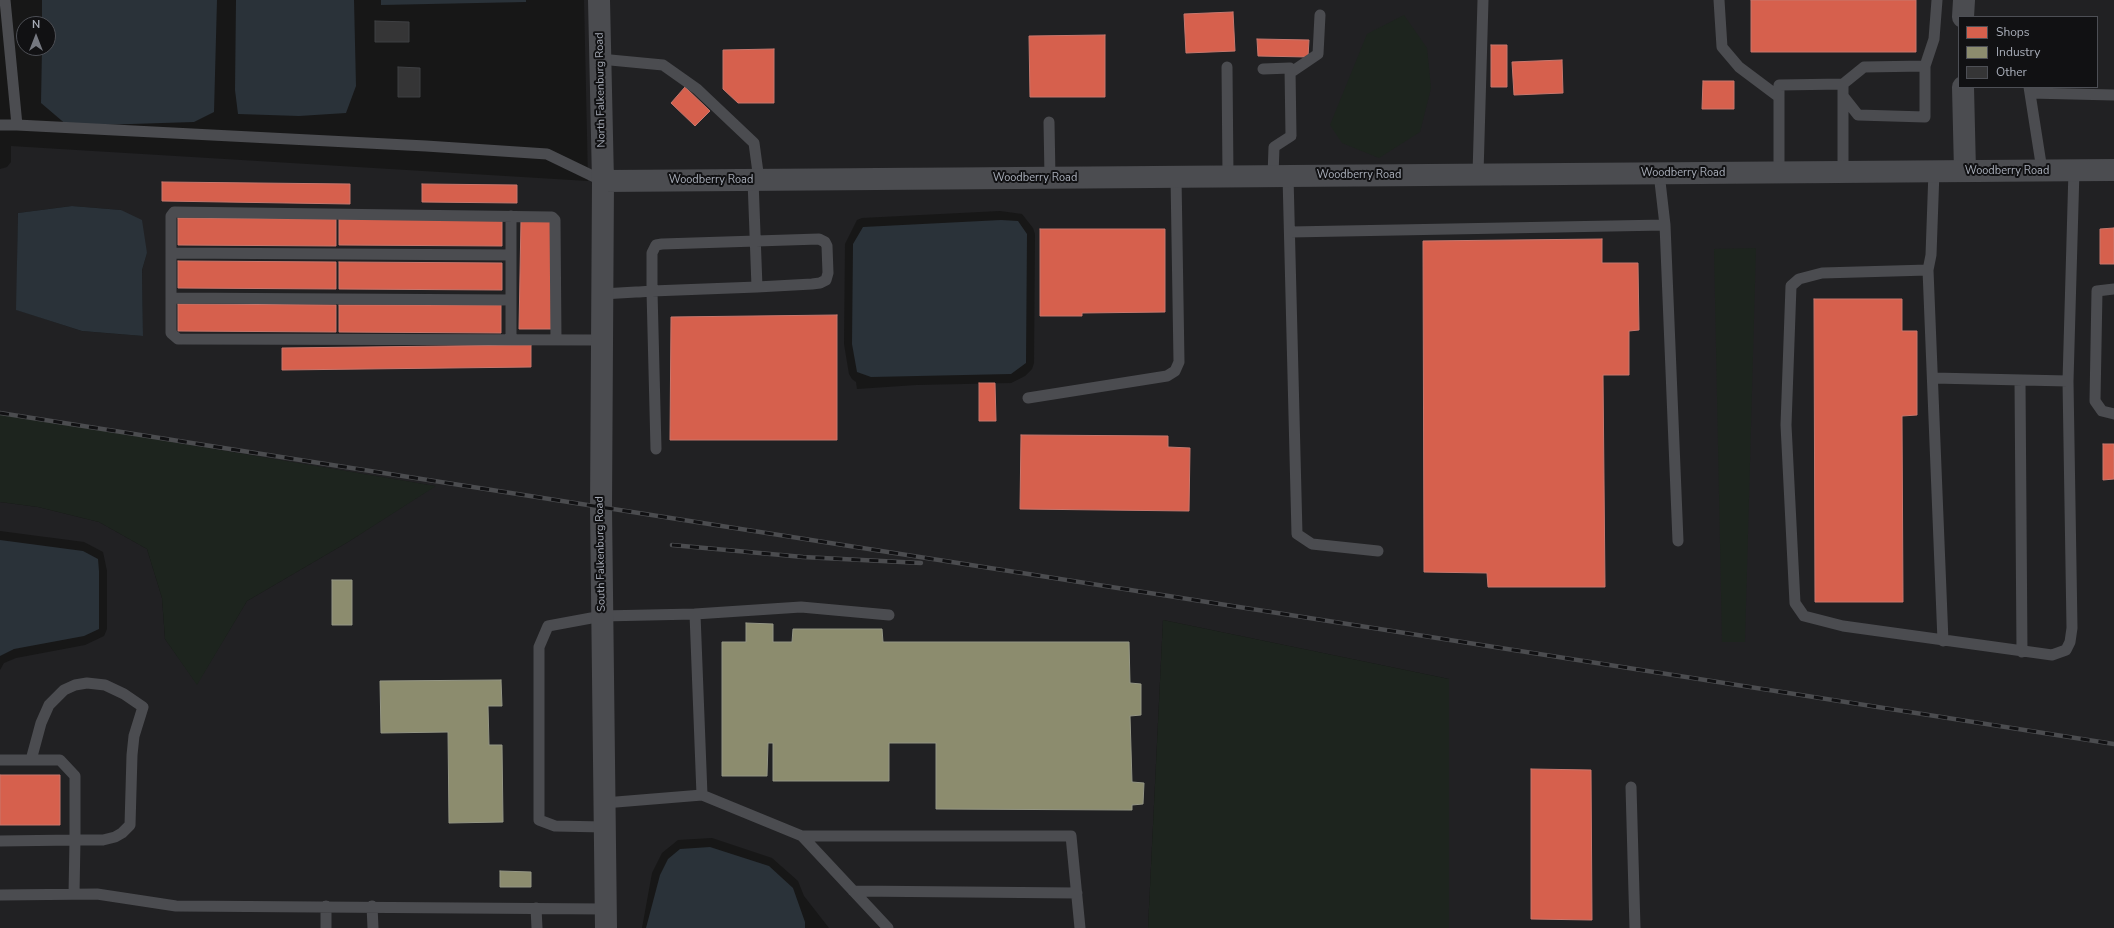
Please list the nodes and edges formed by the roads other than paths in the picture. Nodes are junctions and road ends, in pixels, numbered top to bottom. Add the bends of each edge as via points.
1 (5, 0) edge
2 (599, 0) edge
3 (1483, 0) edge
4 (1719, 0) edge
5 (1937, 0) edge
6 (1964, 0) edge
7 (1320, 15) dead end
8 (1963, 16) edge
9 (600, 59) junction
10 (1924, 66) junction
11 (1227, 67) dead end
12 (1263, 69) dead end
13 (1290, 72) junction
14 (1843, 84) junction
15 (1963, 88) edge
16 (2030, 90) edge
17 (2114, 95) edge
18 (1843, 96) junction
19 (1779, 97) junction
20 (1049, 122) dead end
21 (18, 124) junction
22 (0, 125) edge
23 (2042, 170) junction
24 (2074, 170) junction
25 (2114, 170) edge
26 (1934, 171) junction
27 (1965, 171) junction
28 (1779, 172) junction
29 (1843, 172) junction
30 (1660, 173) junction
31 (1478, 174) junction
32 (1176, 176) junction
33 (1228, 176) junction
34 (1280, 176) junction
35 (1050, 177) junction
36 (756, 180) junction
37 (603, 181) junction
38 (511, 216) junction
39 (1665, 225) junction
40 (1290, 232) junction
41 (755, 241) junction
42 (171, 253) junction
43 (511, 255) junction
44 (1928, 270) junction
45 (757, 286) junction
46 (2114, 289) edge
47 (652, 291) junction
48 (602, 294) junction
49 (171, 298) junction
50 (511, 300) junction
51 (511, 339) junction
52 (556, 339) junction
53 (602, 340) junction
54 (1932, 378) junction
55 (2020, 380) junction
56 (2068, 381) junction
57 (1028, 398) dead end
58 (2114, 414) edge
59 (656, 449) dead end
60 (1678, 541) dead end
61 (1378, 551) dead end
62 (695, 614) junction
63 (889, 615) dead end
64 (602, 616) junction
65 (1944, 641) junction
66 (2022, 652) junction
67 (0, 760) edge
68 (31, 760) junction
69 (1631, 787) dead end
70 (702, 795) junction
71 (604, 803) junction
72 (604, 827) junction
73 (802, 836) junction
74 (75, 840) junction
75 (0, 841) edge
76 (853, 891) junction
77 (1077, 893) junction
78 (74, 894) junction
79 (0, 895) edge
80 (326, 906) junction
81 (372, 906) junction
82 (536, 908) junction
83 (606, 918) edge
84 (326, 928) edge
85 (373, 928) edge
86 (537, 928) edge
87 (888, 928) edge
88 (1080, 928) edge
89 (1635, 928) edge

1 - 21 lane
2 - 9 street, North Falkenburg Road
3 - 31 lane
4 - 19 lane via 1722,47 1739,66
5 - 10 lane via 1934,39
6 - 8 street
7 - 13 lane via 1318,54
9 - 36 lane via 663,65 697,89 754,143
9 - 37 street, North Falkenburg Road
10 - 14 lane via 1864,67
10 - 18 lane via 1925,117 1858,115
11 - 33 lane
12 - 13 lane via 1290,68
13 - 34 lane via 1291,136 1274,147
14 - 18 lane
14 - 19 lane via 1778,85
15 - 27 street
16 - 17 lane
16 - 23 lane
18 - 29 lane
19 - 28 lane
20 - 35 lane
21 - 22 lane
21 - 37 lane via 547,154
23 - 24 street, Woodberry Road
23 - 27 street, Woodberry Road
24 - 25 street, Woodberry Road
24 - 56 lane
26 - 27 street, Woodberry Road
26 - 29 street, Woodberry Road
26 - 44 lane via 1931,255
28 - 29 street, Woodberry Road
28 - 30 street, Woodberry Road
30 - 31 street, Woodberry Road
30 - 39 lane
31 - 34 street, Woodberry Road
32 - 33 street, Woodberry Road
32 - 35 street, Woodberry Road
32 - 57 lane via 1179,362 1174,371 1167,376
33 - 34 street, Woodberry Road
34 - 40 lane
35 - 36 street, Woodberry Road
36 - 37 street, Woodberry Road
36 - 41 lane
37 - 48 street, South Falkenburg Road
38 - 42 lane via 174,212
38 - 43 lane
38 - 52 lane via 552,216 555,220
39 - 40 lane
39 - 60 lane
40 - 61 lane via 1297,534 1312,544
41 - 45 lane
41 - 45 lane via 819,239 827,246 826,280 820,283
41 - 47 lane via 656,245 652,253
42 - 43 lane
42 - 49 lane
43 - 50 lane
44 - 54 lane
44 - 65 lane via 1822,273 1799,279 1791,286 1786,425 1795,603 1804,616 1843,626
45 - 47 lane
46 - 58 lane via 2097,291 2095,401 2102,411
47 - 48 lane
47 - 59 lane
48 - 53 street, South Falkenburg Road
49 - 50 lane
49 - 51 lane via 171,333 178,339
50 - 51 lane
51 - 52 lane
52 - 53 lane
53 - 64 street, South Falkenburg Road
54 - 55 lane
54 - 65 lane
55 - 56 lane
55 - 66 lane
56 - 66 lane via 2072,628 2070,642 2066,650 2052,655
62 - 63 lane via 801,607
62 - 64 lane
62 - 70 lane
64 - 71 street, South Falkenburg Road
64 - 72 lane via 548,626 539,647 539,820 555,826
65 - 66 lane
67 - 68 lane
68 - 74 lane via 60,760 75,776
68 - 74 lane via 44,714 64,690 87,683 105,684 144,707 134,736 130,826 115,837 103,840
69 - 89 lane
70 - 71 lane
70 - 73 lane
71 - 72 street, South Falkenburg Road
72 - 83 street, South Falkenburg Road
73 - 76 lane
73 - 77 lane via 1071,836
74 - 75 lane
74 - 78 lane
76 - 77 lane
76 - 87 lane
77 - 88 lane
78 - 79 lane
78 - 80 lane via 97,894 176,906
80 - 81 lane
80 - 84 lane
81 - 82 lane
81 - 85 lane
82 - 83 lane
82 - 86 lane

